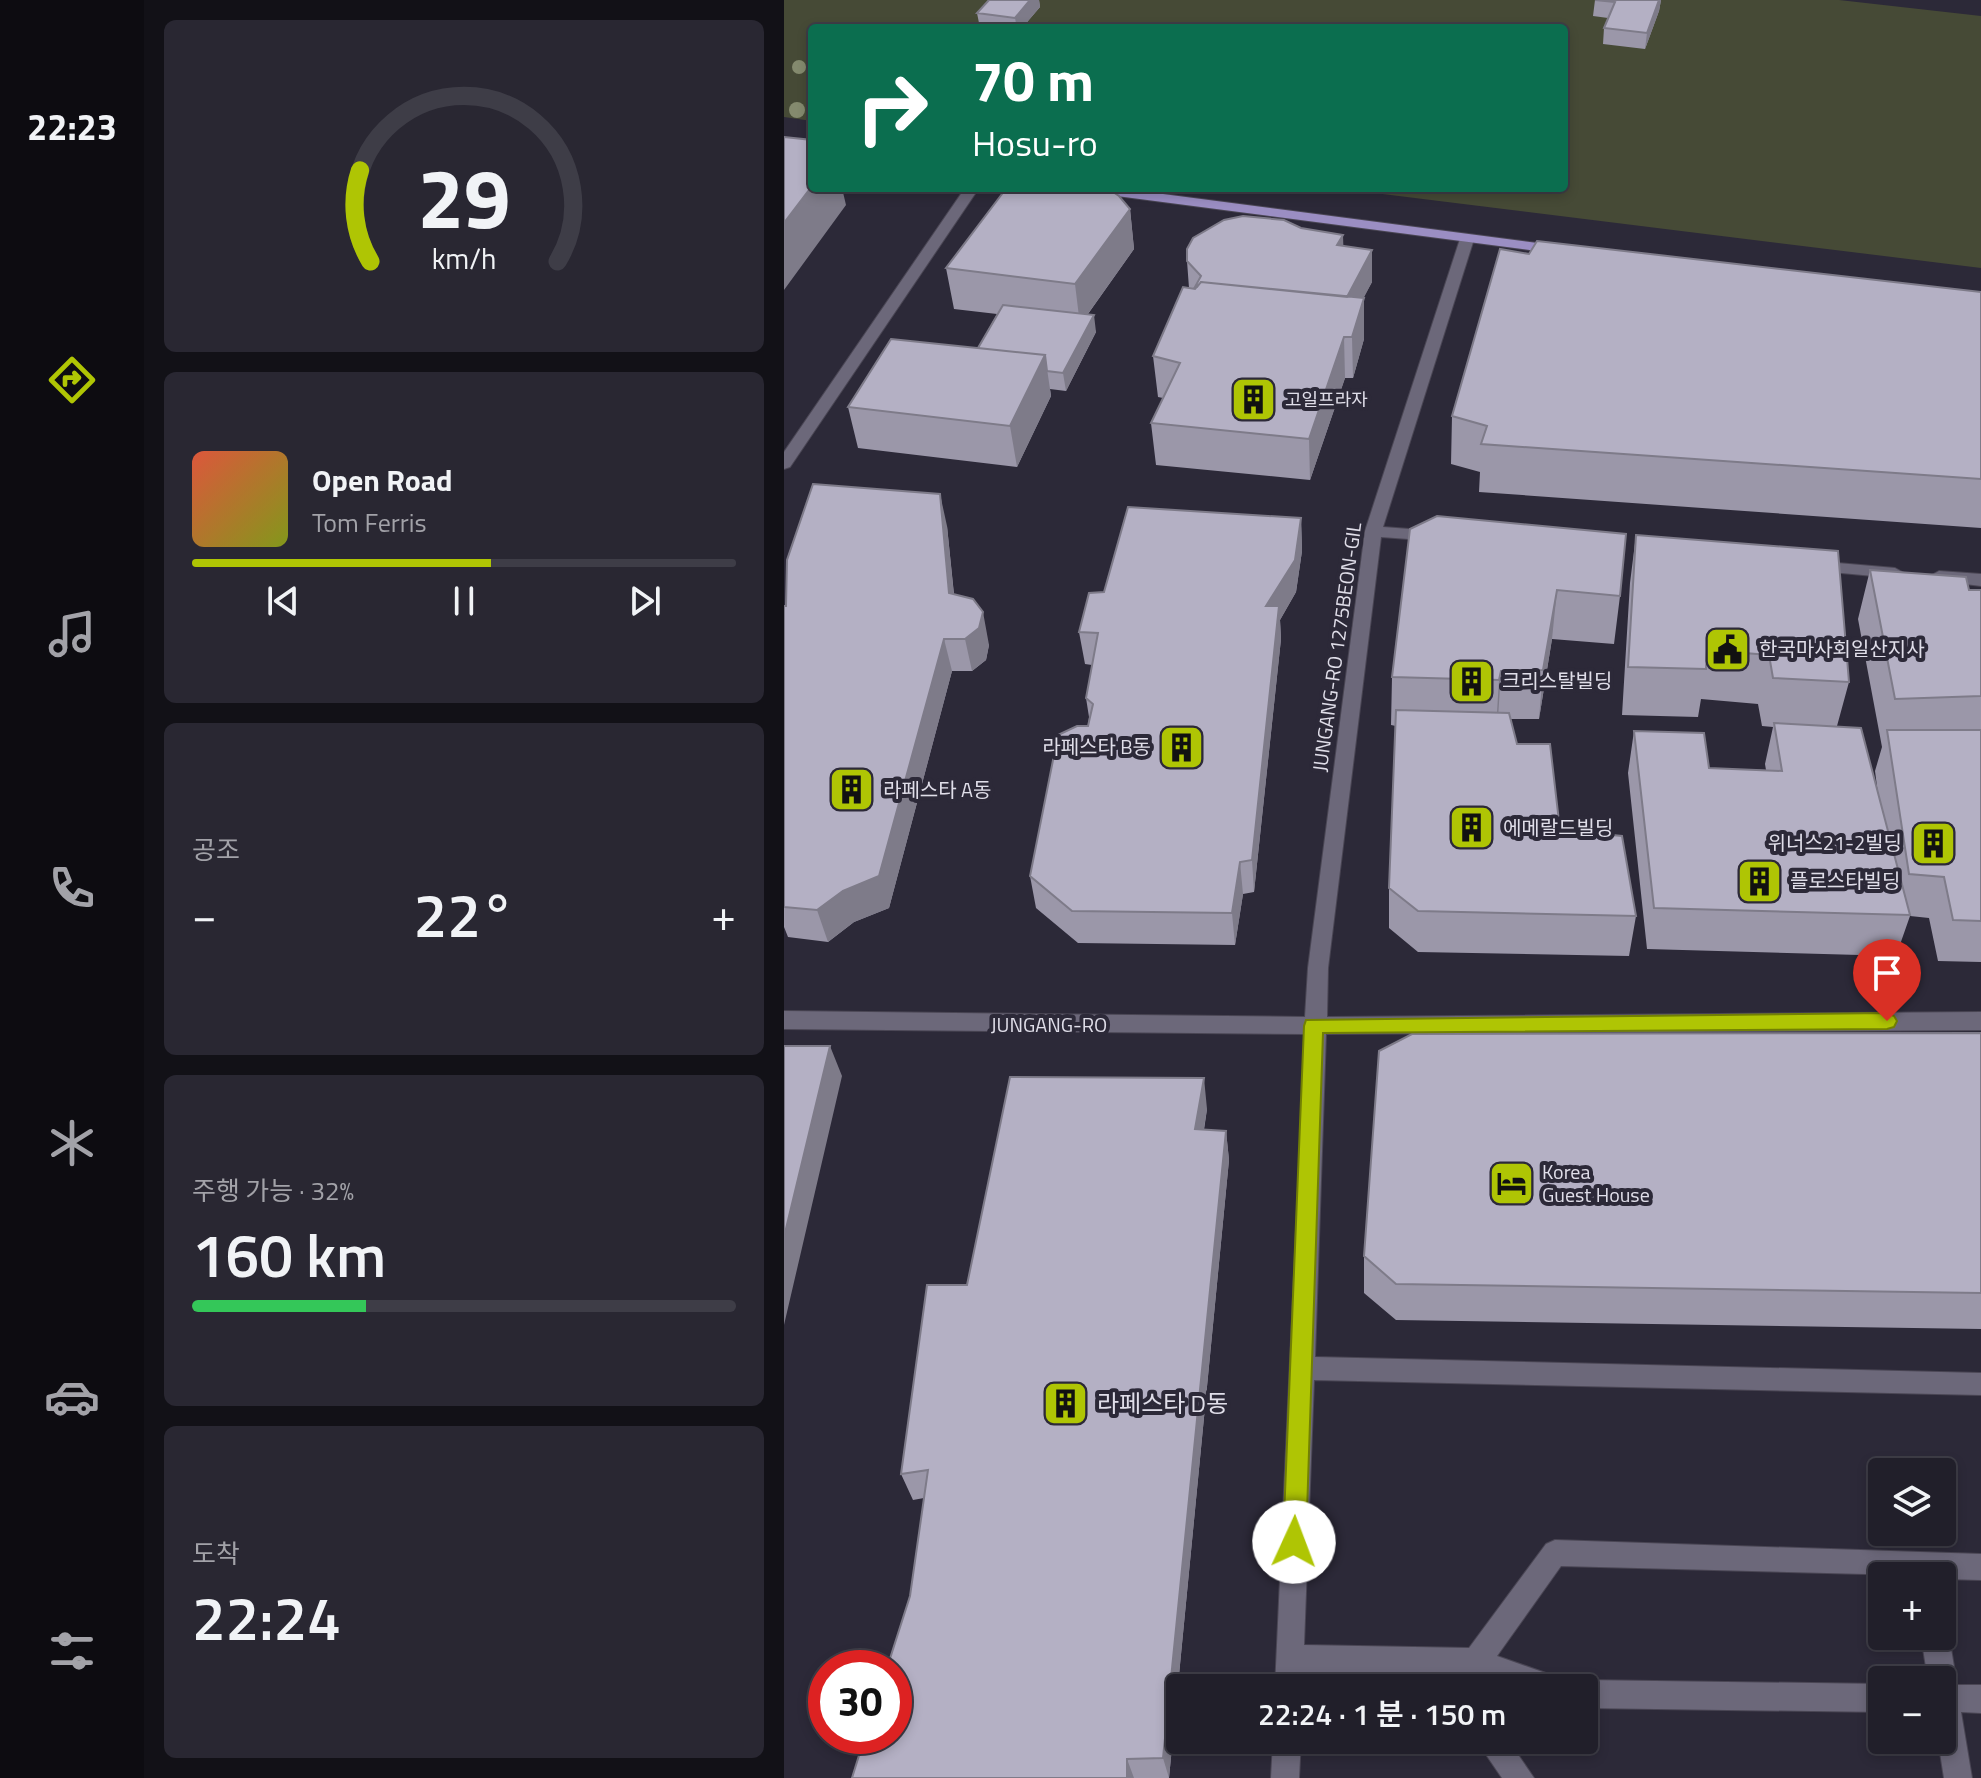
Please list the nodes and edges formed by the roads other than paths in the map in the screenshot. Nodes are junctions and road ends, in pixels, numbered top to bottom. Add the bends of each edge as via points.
1 (969, 192) edge
2 (1116, 192) edge
3 (1467, 239) junction
4 (1576, 252) edge
5 (784, 464) edge
6 (1373, 531) junction
7 (1448, 537) edge
8 (1793, 565) edge
9 (1981, 580) edge
10 (784, 1020) edge
11 (1981, 1021) edge
12 (1313, 1026) junction
13 (1301, 1368) junction
14 (1981, 1384) edge
15 (1981, 1567) edge
16 (1868, 1568) edge
17 (1956, 1569) edge
18 (1290, 1658) junction
19 (1476, 1662) junction
20 (1289, 1674) edge
21 (1510, 1674) edge
22 (1598, 1694) edge
23 (1868, 1698) edge
24 (1956, 1698) edge
25 (1981, 1699) edge
26 (1286, 1754) edge
27 (1501, 1754) edge
28 (1954, 1754) edge
29 (1285, 1778) edge
30 (1520, 1778) edge
31 (1958, 1778) edge

1 - 5 street
2 - 3 main road
3 - 4 main road
3 - 6 street, JUNGANG-RO 1275BEON-GIL
6 - 7 street
6 - 12 street, JUNGANG-RO 1275BEON-GIL
8 - 9 street
10 - 12 street, JUNGANG-RO
11 - 12 street, JUNGANG-RO
12 - 13 street, JUNGANG-RO 1275BEON-GIL
13 - 14 street
13 - 18 street, JUNGANG-RO 1275BEON-GIL
15 - 17 street
16 - 19 street via 1555,1553
18 - 19 street
18 - 20 street, JUNGANG-RO 1275BEON-GIL
19 - 21 street
22 - 23 street
24 - 25 street
26 - 29 street
27 - 30 street
28 - 31 street

